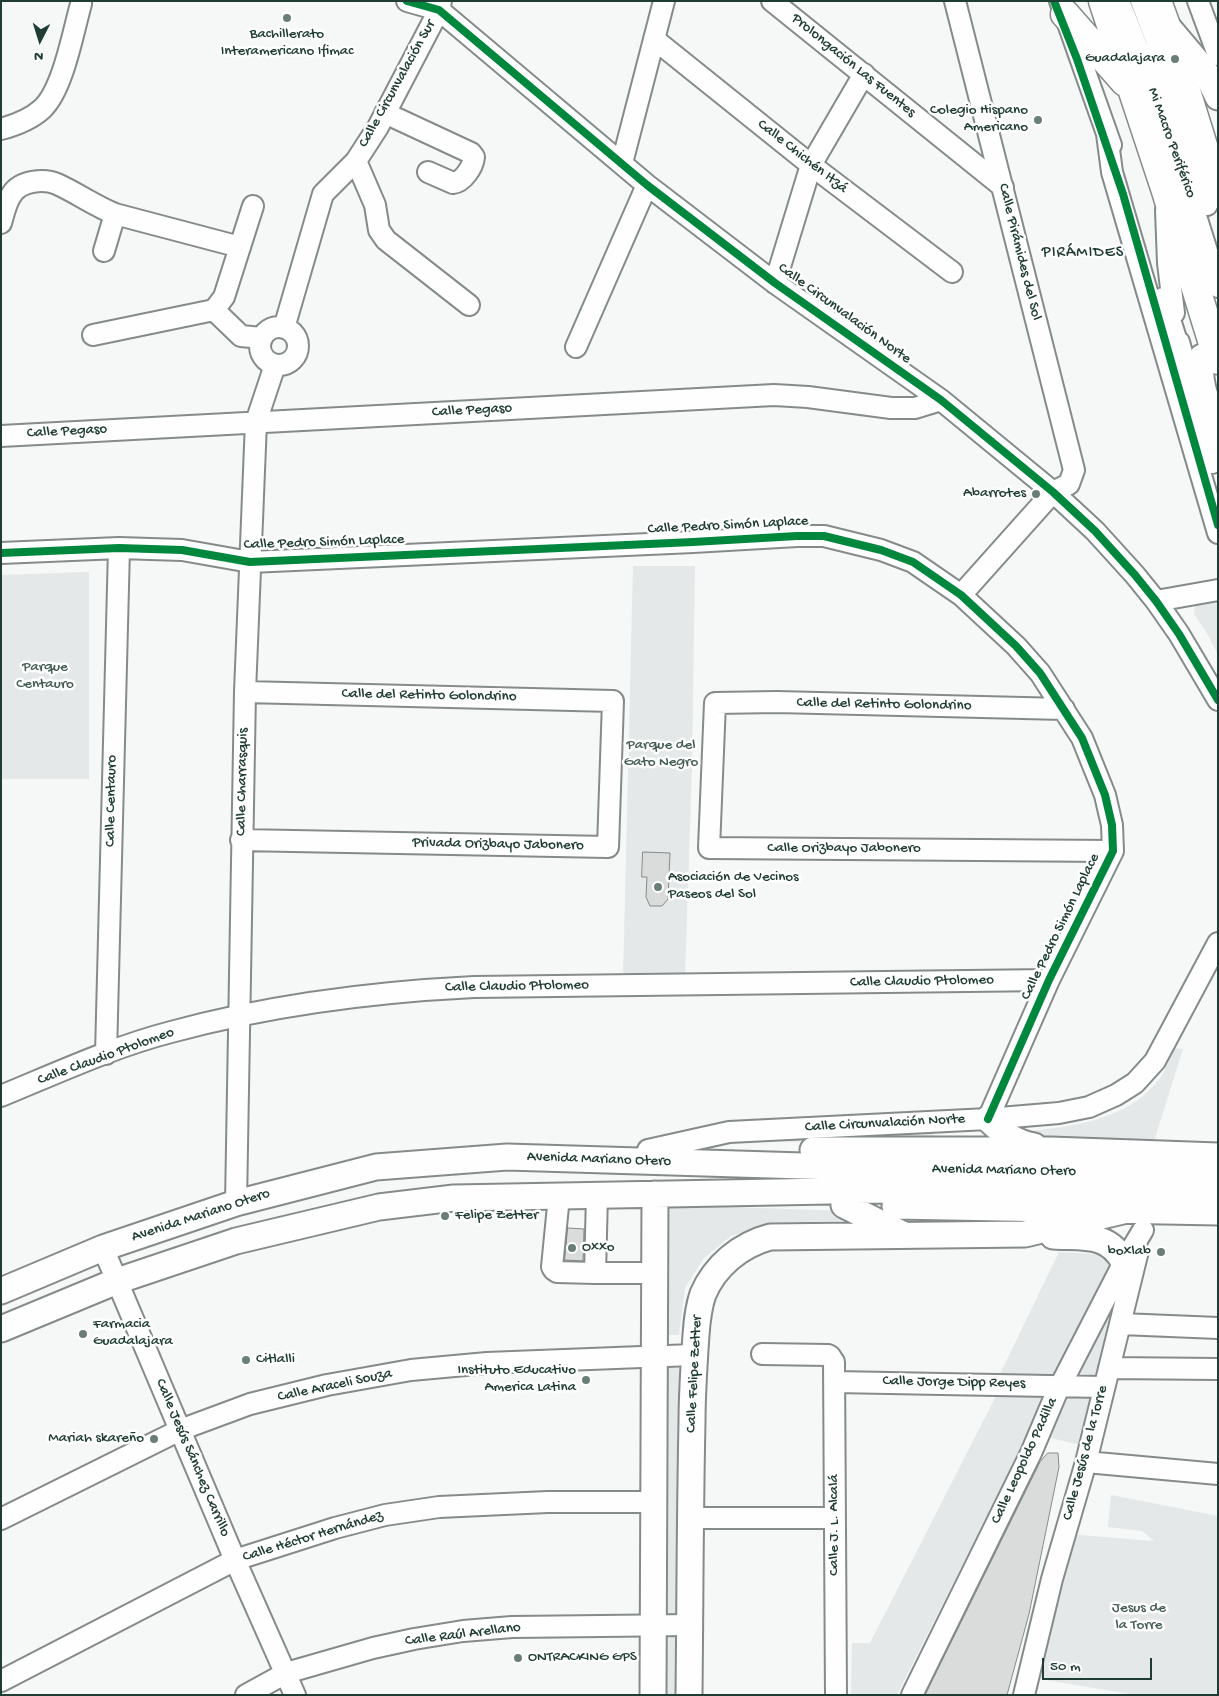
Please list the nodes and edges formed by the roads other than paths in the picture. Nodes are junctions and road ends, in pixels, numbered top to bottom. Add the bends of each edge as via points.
1 (408, 1) edge
2 (664, 1) edge
3 (772, 1) edge
4 (1103, 1) edge
5 (1118, 1) edge
6 (1141, 1) edge
7 (1198, 1) edge
8 (955, 2) edge
9 (81, 4) dead end
10 (440, 6) edge
11 (1062, 8) edge
12 (1161, 12) edge
13 (654, 39) junction
14 (1218, 55) edge
15 (864, 74) junction
16 (1133, 91) junction
17 (1218, 97) edge
18 (386, 113) junction
19 (1, 129) edge
20 (1107, 134) junction
21 (356, 161) junction
22 (622, 163) junction
23 (811, 165) junction
24 (428, 172) dead end
25 (647, 185) junction
26 (1003, 187) junction
27 (1166, 191) junction
28 (1218, 194) edge
29 (254, 206) dead end
30 (115, 214) junction
31 (1, 223) edge
32 (1218, 243) edge
33 (240, 247) junction
34 (104, 251) dead end
35 (952, 272) dead end
36 (775, 283) junction
37 (1218, 287) edge
38 (469, 305) dead end
39 (214, 310) junction
40 (284, 328) junction
41 (93, 335) dead end
42 (262, 338) junction
43 (576, 347) dead end
44 (1200, 357) edge
45 (275, 365) junction
46 (941, 400) junction
47 (256, 422) junction
48 (1218, 432) edge
49 (1, 436) edge
50 (1218, 484) edge
51 (1053, 492) junction
52 (1218, 532) edge
53 (118, 548) junction
54 (1, 553) edge
55 (250, 562) junction
56 (1218, 590) edge
57 (961, 595) junction
58 (1156, 602) junction
59 (244, 692) junction
60 (1218, 700) edge
61 (613, 701) joint
62 (1064, 709) junction
63 (715, 713) joint
64 (242, 840) junction
65 (1113, 851) junction
66 (1218, 943) edge
67 (1049, 980) junction
68 (239, 1016) junction
69 (106, 1054) junction
70 (1, 1096) edge
71 (988, 1119) junction
72 (648, 1150) junction
73 (1051, 1150) junction
74 (1218, 1156) edge
75 (601, 1159) junction
76 (1218, 1173) edge
77 (936, 1179) junction
78 (1218, 1192) edge
79 (655, 1194) junction
80 (710, 1194) junction
81 (597, 1195) junction
82 (559, 1196) junction
83 (236, 1203) junction
84 (844, 1204) junction
85 (1218, 1212) edge
86 (1139, 1217) junction
87 (1025, 1234) junction
88 (904, 1235) junction
89 (103, 1248) junction
90 (1124, 1262) junction
91 (595, 1273) junction
92 (655, 1273) junction
93 (117, 1281) junction
94 (1, 1291) edge
95 (1121, 1324) junction
96 (1218, 1328) edge
97 (1, 1329) edge
98 (762, 1354) dead end
99 (654, 1355) junction
100 (693, 1355) junction
101 (1109, 1368) junction
102 (1218, 1369) edge
103 (835, 1382) junction
104 (1060, 1386) junction
105 (1103, 1387) junction
106 (180, 1430) junction
107 (1086, 1462) junction
108 (1218, 1474) edge
109 (653, 1502) junction
110 (689, 1518) junction
111 (835, 1518) junction
112 (1, 1519) edge
113 (234, 1560) junction
114 (654, 1624) junction
115 (690, 1625) junction
116 (286, 1673) junction
117 (1, 1681) edge
118 (246, 1695) edge
119 (295, 1695) edge
120 (653, 1695) edge
121 (690, 1695) edge
122 (836, 1695) edge
123 (912, 1695) edge
124 (1024, 1695) edge

1 - 10 street, Calle Circunvalación Norte
2 - 13 street
3 - 15 street, Prolongación Las Fuentes
4 - 16 highway
5 - 37 street, Mi Macro Periférico via 1193,205
6 - 32 street, Mi Macro Periférico
7 - 14 street
8 - 26 street, Calle Pirámides del Sol
9 - 19 street via 54,93 44,108 30,118
10 - 18 street, Calle Circunvalación Sur
10 - 22 street, Calle Circunvalación Norte
11 - 16 highway
11 - 20 street
12 - 17 main road via 1205,71
12 - 28 highway
13 - 22 street
13 - 23 street, Calle Chichén Itzá
15 - 23 street
15 - 26 street, Prolongación Las Fuentes
16 - 27 highway
18 - 21 street, Calle Circunvalación Sur
18 - 24 street via 474,157 474,162 457,183
20 - 44 street via 1156,276
20 - 52 street via 1112,172
21 - 38 street via 374,205 379,230 386,240
21 - 40 street, Calle Circunvalación Sur via 324,194
22 - 25 street, Calle Circunvalación Norte
23 - 35 street, Calle Chichén Itzá
23 - 36 street
25 - 36 street, Calle Circunvalación Norte
25 - 43 street
26 - 51 street, Calle Pirámides del Sol via 1074,470 1069,484
27 - 44 highway
27 - 44 street via 1168,263
29 - 33 street
30 - 31 street via 45,181 19,186 12,194
30 - 33 street
30 - 34 street
33 - 39 street via 224,297
36 - 46 street, Calle Circunvalación Norte
39 - 41 street
39 - 42 street via 241,336
40 - 42 street via 272,329
40 - 45 street via 295,335 298,348 288,363
42 - 45 street via 262,354
44 - 48 main road via 1200,379
44 - 50 street
45 - 47 street, Calle Charrasquis
46 - 47 street, Calle Pegaso via 915,408 891,408 774,395
46 - 51 street, Calle Circunvalación Norte
47 - 49 street, Calle Pegaso
47 - 55 street, Calle Charrasquis
51 - 57 street, Calle Pirámides del Sol
51 - 58 street, Calle Circunvalación Norte via 1095,531
53 - 54 street, Calle Pedro Simón Laplace
53 - 55 street, Calle Pedro Simón Laplace via 182,550
53 - 69 street, Calle Centauro
55 - 57 street, Calle Pedro Simón Laplace via 824,536 864,545 913,562
55 - 59 street, Calle Charrasquis
56 - 58 street
57 - 62 street, Calle Pedro Simón Laplace via 1016,646 1040,673
58 - 60 street, Calle Circunvalación Norte
59 - 61 street, Calle del Retinto Golondrino
59 - 64 street, Calle Charrasquis
61 - 64 street, Privada Orizbayo Jabonero via 608,847
62 - 63 street, Calle del Retinto Golondrino via 715,702
62 - 65 street, Calle Pedro Simón Laplace via 1082,738 1106,795
63 - 65 street, Calle Orizbayo Jabonero via 709,848
64 - 68 street, Calle Charrasquis
65 - 67 street, Calle Pedro Simón Laplace
66 - 71 street, Calle Circunvalación Norte via 1155,1061 1135,1083 1089,1107
67 - 68 street, Calle Claudio Ptolomeo via 474,987 384,993
67 - 71 street, Calle Pedro Simón Laplace
68 - 69 street, Calle Claudio Ptolomeo via 170,1032
68 - 83 street, Calle Charrasquis
69 - 70 street, Calle Claudio Ptolomeo
71 - 72 street, Calle Circunvalación Norte via 729,1132
71 - 73 main road via 1007,1136
72 - 73 main road
72 - 75 main road
73 - 74 main road
75 - 77 main road, Avenida Mariano Otero
75 - 83 main road, Avenida Mariano Otero via 507,1157 376,1167
76 - 77 main road, Avenida Mariano Otero
77 - 78 main road, Avenida Mariano Otero
77 - 80 main road, Avenida Mariano Otero
79 - 80 main road, Avenida Mariano Otero
79 - 81 main road, Avenida Mariano Otero
79 - 92 main road
80 - 84 main road
81 - 82 main road, Avenida Mariano Otero
81 - 91 street
82 - 91 street via 552,1267 558,1272
82 - 93 main road, Avenida Mariano Otero via 454,1198 378,1207 236,1241
83 - 89 main road, Avenida Mariano Otero
84 - 86 main road
84 - 88 main road
85 - 86 main road
86 - 87 main road, Calle Felipe Zetter
86 - 90 street, Calle Leopoldo Padilla
86 - 95 street, Calle Jesús de la Torre
87 - 88 main road, Calle Felipe Zetter
87 - 90 main road via 1104,1240 1116,1248
88 - 100 main road, Calle Felipe Zetter via 770,1237 745,1246 718,1271 704,1294 696,1322
89 - 93 street, Calle Jesús Sánchez Carrillo
89 - 94 main road, Avenida Mariano Otero
90 - 104 street, Calle Leopoldo Padilla
91 - 92 street
92 - 99 main road
93 - 97 main road, Avenida Mariano Otero
93 - 106 street, Calle Jesús Sánchez Carrillo
95 - 96 street
95 - 101 street, Calle Jesús de la Torre
98 - 103 street, Calle J. L. Alcalá via 830,1356 834,1362
99 - 100 street, Calle Araceli Souza
99 - 106 street, Calle Araceli Souza via 411,1370 327,1385 250,1404
99 - 109 main road
100 - 110 main road, Calle Felipe Zetter
101 - 102 street
101 - 105 street, Calle Jesús de la Torre
103 - 104 street, Calle Jorge Dipp Reyes
103 - 111 street, Calle J. L. Alcalá
104 - 105 street, Calle Jorge Dipp Reyes
104 - 123 street, Calle Leopoldo Padilla via 1031,1453
105 - 107 street, Calle Jesús de la Torre
106 - 112 street, Calle Araceli Souza
106 - 113 street, Calle Jesús Sánchez Carrillo
107 - 108 street
107 - 124 street, Calle Jesús de la Torre via 1052,1579
109 - 113 street, Calle Héctor Hernández via 439,1507 385,1515
109 - 114 main road
110 - 111 street
110 - 115 main road, Calle Felipe Zetter
111 - 122 street, Calle J. L. Alcalá
113 - 116 street, Calle Jesús Sánchez Carrillo
113 - 117 street, Calle Héctor Hernández
114 - 115 street, Calle Raúl Arellano
114 - 116 street, Calle Raúl Arellano via 462,1631 389,1644
114 - 120 main road
115 - 121 main road, Calle Felipe Zetter
116 - 118 street, Calle Raúl Arellano
116 - 119 street, Calle Jesús Sánchez Carrillo

